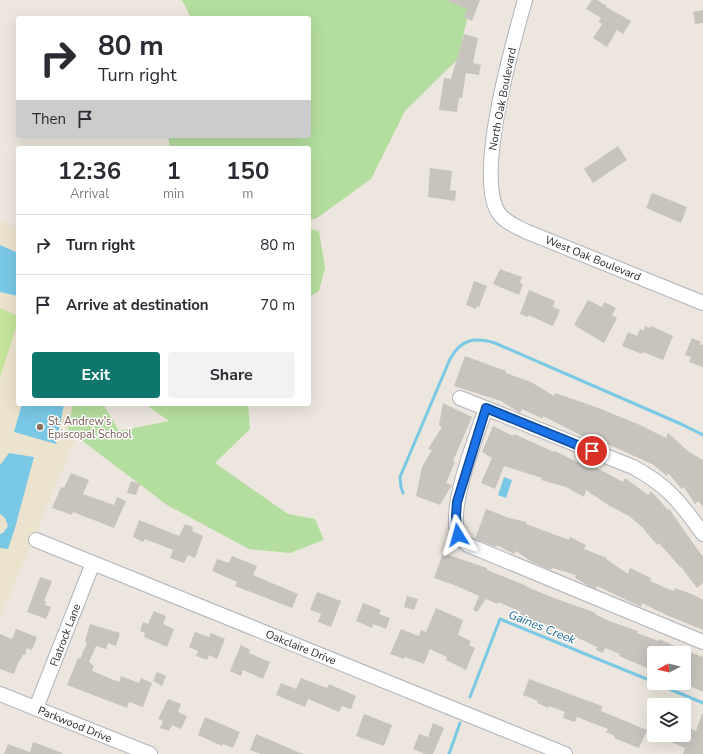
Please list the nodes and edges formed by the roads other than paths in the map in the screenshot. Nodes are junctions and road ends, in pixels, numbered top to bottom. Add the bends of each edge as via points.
1 (526, 0) edge
2 (493, 200) joint
3 (703, 303) edge
4 (460, 398) dead end
5 (486, 408) junction
6 (703, 534) edge
7 (36, 540) dead end
8 (93, 563) junction
9 (703, 642) edge
10 (0, 694) edge
11 (36, 708) junction
12 (150, 754) edge
13 (565, 754) edge

1 - 2 street, North Oak Boulevard via 514,38 492,149
2 - 3 street, West Oak Boulevard via 498,213 507,222 525,231
4 - 5 street
5 - 6 street via 633,467 647,475 677,500
5 - 9 street via 457,502 456,527 462,541 468,546
7 - 8 street, Oakclaire Drive
8 - 11 street, Flatrock Lane
8 - 13 street, Oakclaire Drive
10 - 11 street, Parkwood Drive
11 - 12 street, Parkwood Drive

